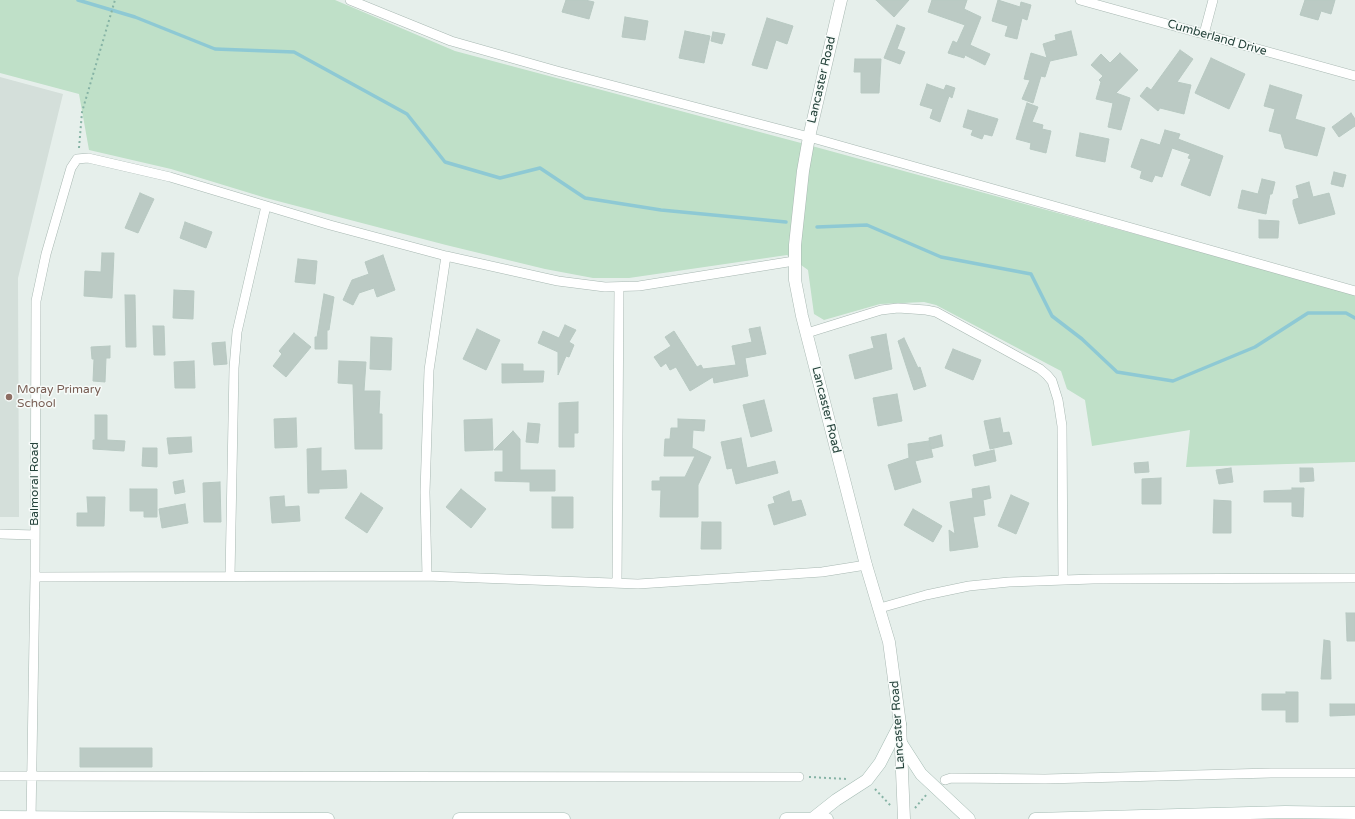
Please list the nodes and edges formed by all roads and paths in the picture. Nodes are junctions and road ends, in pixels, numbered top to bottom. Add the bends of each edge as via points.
1 (115, 0) edge
2 (350, 0) edge
3 (841, 0) edge
4 (1080, 0) edge
5 (1213, 0) edge
6 (1204, 34) junction
7 (1355, 76) edge
8 (809, 137) junction
9 (77, 159) junction
10 (266, 206) junction
11 (446, 256) junction
12 (794, 261) junction
13 (619, 287) junction
14 (1355, 291) edge
15 (806, 333) junction
16 (0, 534) edge
17 (35, 535) junction
18 (866, 565) junction
19 (230, 576) junction
20 (426, 576) junction
21 (35, 577) junction
22 (1355, 578) edge
23 (1063, 580) junction
24 (617, 583) junction
25 (880, 608) junction
26 (900, 724) junction
27 (901, 743) junction
28 (1355, 773) edge
29 (0, 776) edge
30 (32, 776) junction
31 (799, 777) dead end
32 (945, 780) dead end
33 (934, 786) junction
34 (915, 808) dead end
35 (1355, 813) edge
36 (0, 817) edge
37 (31, 818) edge
38 (328, 819) edge
39 (459, 819) edge
40 (564, 819) edge
41 (786, 819) edge
42 (793, 819) edge
43 (812, 819) edge
44 (827, 819) edge
45 (904, 819) edge
46 (969, 819) edge
47 (1036, 819) edge

1 - 9 path via 82,112
2 - 8 street via 451,41
3 - 8 main road, Lancaster Road
4 - 6 street, Cumberland Drive
5 - 6 street
6 - 7 street, Cumberland Drive
8 - 12 main road, Lancaster Road via 798,209
8 - 14 street
9 - 10 street via 88,158 170,177
9 - 17 street, Balmoral Road via 71,168 37,291
10 - 11 street
10 - 19 street via 237,332
11 - 13 street via 558,281
11 - 20 street via 429,370 424,492
12 - 13 street
12 - 15 main road, Lancaster Road via 798,298
13 - 24 street
15 - 18 main road, Lancaster Road
15 - 23 street via 881,310 926,310 936,312 1047,375 1052,381 1058,400 1062,426
16 - 17 street
17 - 21 street, Balmoral Road
18 - 24 street via 814,573 638,584
18 - 25 main road, Lancaster Road
19 - 20 street
19 - 21 street
20 - 24 street
21 - 30 street, Balmoral Road
22 - 23 street
23 - 25 street via 969,586
25 - 26 main road, Lancaster Road via 891,655
26 - 27 main road, Lancaster Road
26 - 43 main road via 880,763 867,780
27 - 33 main road via 921,774
27 - 45 main road, Lancaster Road
28 - 32 street
29 - 30 street
30 - 31 street
30 - 37 street, Balmoral Road
33 - 34 path
33 - 46 main road
35 - 47 main road
36 - 37 main road
37 - 38 main road
39 - 40 main road
41 - 42 main road
42 - 43 main road
43 - 44 main road

